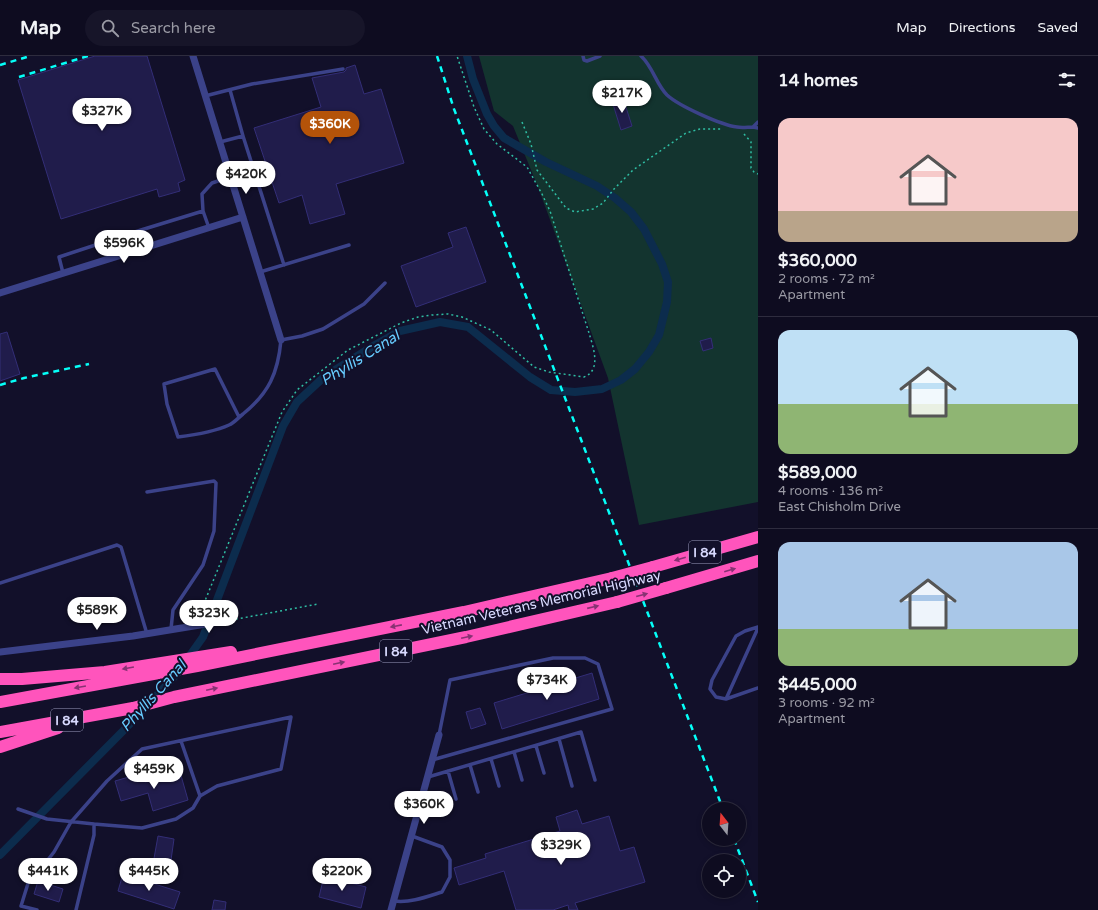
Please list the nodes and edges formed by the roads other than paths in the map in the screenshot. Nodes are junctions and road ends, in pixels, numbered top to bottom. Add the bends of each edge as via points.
1 (193, 56) edge
2 (583, 56) edge
3 (600, 56) edge
4 (641, 56) edge
5 (343, 69) dead end
6 (230, 90) junction
7 (206, 96) junction
8 (758, 122) edge
9 (753, 127) junction
10 (758, 128) edge
11 (243, 136) junction
12 (220, 142) junction
13 (230, 177) junction
14 (203, 211) junction
15 (243, 217) junction
16 (209, 228) junction
17 (141, 230) junction
18 (349, 245) dead end
19 (146, 248) junction
20 (284, 265) junction
21 (260, 272) junction
22 (63, 273) junction
23 (385, 283) dead end
24 (0, 293) edge
25 (281, 340) junction
26 (239, 417) junction
27 (147, 492) dead end
28 (758, 537) edge
29 (758, 562) edge
30 (0, 583) edge
31 (218, 622) road end
32 (758, 627) edge
33 (171, 630) junction
34 (147, 634) junction
35 (328, 639) junction
36 (0, 652) edge
37 (0, 679) edge
38 (758, 688) edge
39 (726, 699) junction
40 (0, 702) edge
41 (133, 708) junction
42 (0, 732) edge
43 (439, 735) joint
44 (559, 739) junction
45 (181, 741) junction
46 (536, 746) junction
47 (0, 747) edge
48 (514, 752) junction
49 (491, 759) junction
50 (432, 760) junction
51 (470, 765) junction
52 (448, 772) junction
53 (544, 773) dead end
54 (427, 777) junction
55 (522, 780) dead end
56 (595, 780) dead end
57 (499, 786) dead end
58 (572, 786) dead end
59 (478, 792) dead end
60 (200, 796) junction
61 (456, 799) dead end
62 (18, 809) dead end
63 (71, 822) junction
64 (94, 824) junction
65 (412, 836) junction
66 (394, 901) junction
67 (37, 910) edge
68 (76, 910) edge
69 (391, 910) edge

1 - 7 street
2 - 3 lane via 587,61
4 - 9 lane via 667,94 682,106 722,123 737,127
5 - 6 lane
6 - 7 lane
6 - 11 lane
7 - 12 street
8 - 9 lane
9 - 10 lane
11 - 12 lane
11 - 20 lane
12 - 13 street
13 - 14 lane via 212,183 202,194
13 - 15 street
14 - 16 lane
14 - 17 lane
15 - 16 street
15 - 21 street
16 - 19 street
17 - 19 lane
17 - 22 lane via 59,257
18 - 20 lane
19 - 22 street
20 - 21 lane
21 - 25 street
22 - 24 street
23 - 25 lane via 364,304 323,330
25 - 26 lane via 279,358 269,386 257,403
26 - 26 lane via 229,425 178,437 167,404 164,384 215,369
27 - 33 lane via 216,482 214,531 203,565 173,610
28 -> 35 highway, Vietnam Veterans Memorial Highway / I 84, bridge via 612,578 464,612
41 -> 29 highway, Vietnam Veterans Memorial Highway / I 84, bridge via 617,602
30 - 34 lane via 117,544 121,547
31 - 33 street
32 - 39 lane
32 - 39 lane via 736,636 712,680 710,689 716,696
33 - 34 street
34 - 36 street
35 -> 37 highway via 208,654 106,672
35 -> 40 highway, I 84
38 - 39 lane
41 - 42 highway, Vietnam Veterans Memorial Highway / I 84
41 - 47 highway
43 - 50 street
43 - 50 lane via 450,680 553,658 585,658 598,664 612,709
44 - 46 lane
44 - 56 lane via 581,732
44 - 58 lane
45 - 60 lane
45 - 60 lane via 291,717 281,769 217,786
45 - 63 lane via 142,749 107,781
46 - 48 lane
46 - 53 lane
48 - 49 lane
48 - 55 lane
49 - 51 lane
49 - 57 lane
50 - 54 street
51 - 52 lane
51 - 59 lane
52 - 54 lane
52 - 61 lane
54 - 65 street
60 - 64 lane via 193,808 176,819 142,828
62 - 63 lane via 47,819
63 - 64 lane
63 - 67 lane via 54,852 30,877 21,906
64 - 68 lane via 94,835
65 - 66 street
65 - 66 lane via 442,847 450,860 450,878 442,892 418,900
66 - 69 street

